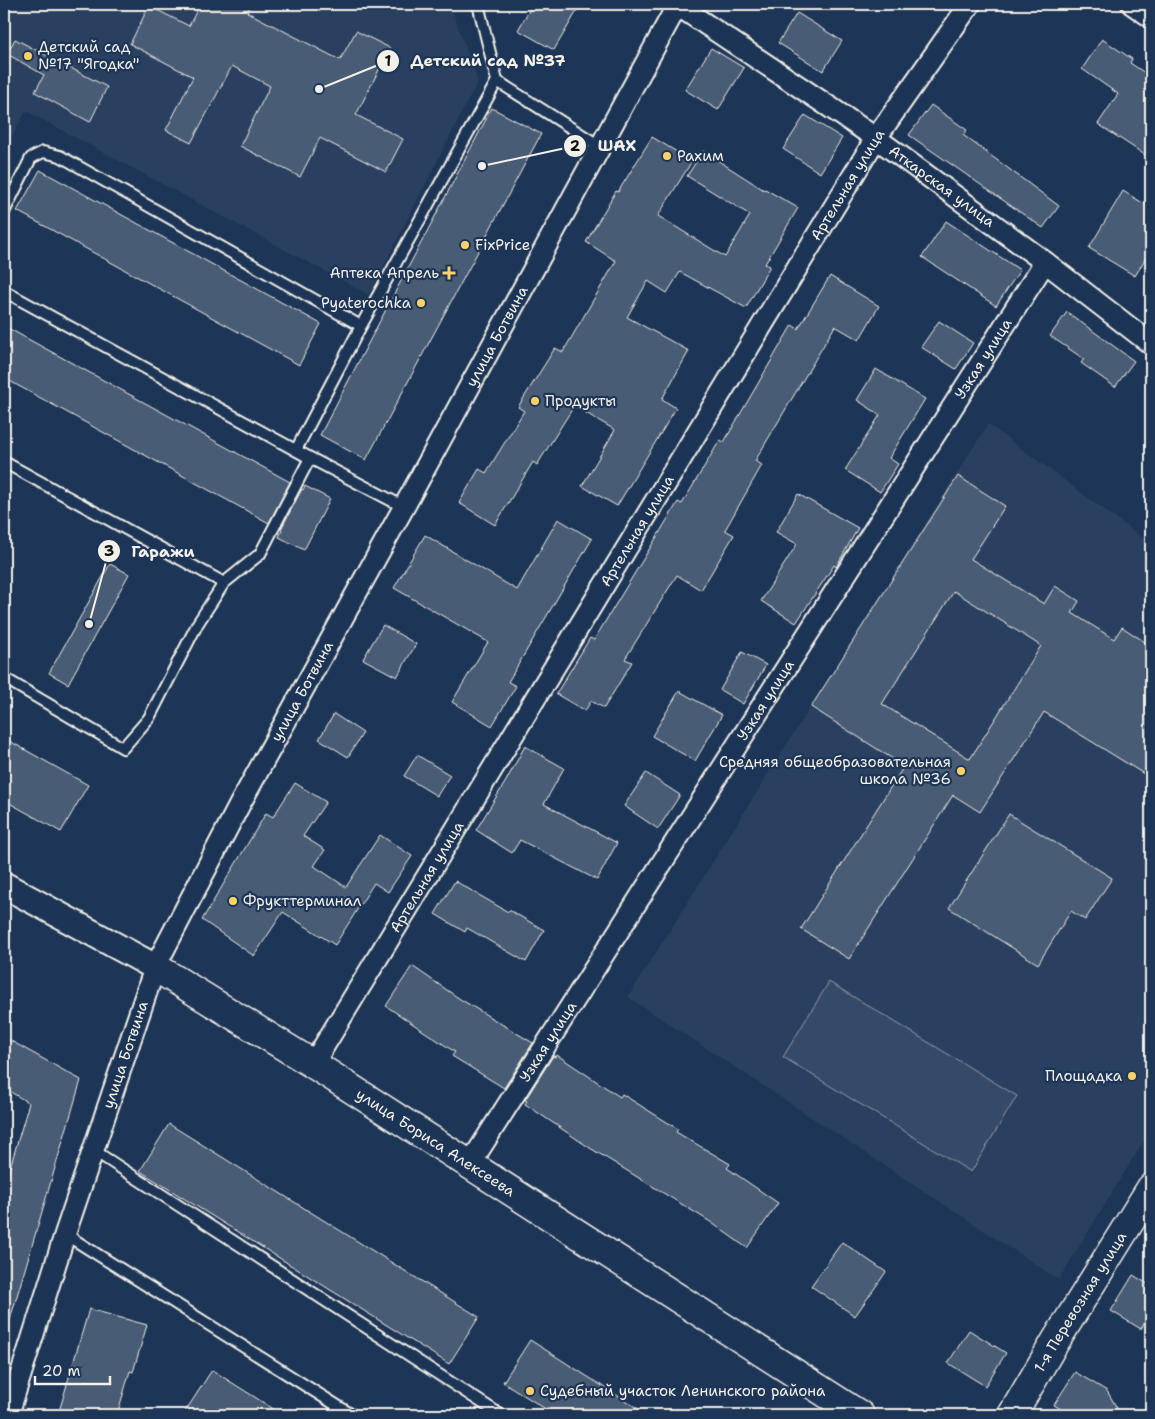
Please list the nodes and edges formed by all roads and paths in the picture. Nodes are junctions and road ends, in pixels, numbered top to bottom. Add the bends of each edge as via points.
1 (478, 4) edge
2 (678, 4) edge
3 (970, 4) edge
4 (1132, 4) edge
5 (1151, 17) edge
6 (497, 81) junction
7 (876, 138) junction
8 (601, 147) junction
9 (4, 212) edge
10 (1045, 262) junction
11 (4, 291) edge
12 (362, 326) junction
13 (1149, 338) edge
14 (296, 450) junction
15 (310, 458) junction
16 (4, 462) edge
17 (404, 507) junction
18 (224, 583) junction
19 (4, 678) edge
20 (4, 885) edge
21 (154, 967) junction
22 (313, 1064) junction
23 (93, 1150) junction
24 (470, 1164) junction
25 (1151, 1188) edge
26 (65, 1234) junction
27 (8, 1403) edge
28 (352, 1415) edge
29 (502, 1415) edge
30 (860, 1415) edge
31 (1012, 1415) edge

1 - 6 lane
2 - 7 street, Аткарская улица
2 - 8 street, улица Ботвина
3 - 7 street, Артельная улица
4 - 5 street
6 - 8 lane
6 - 12 lane
7 - 10 street, Аткарская улица
7 - 22 street, Артельная улица
8 - 17 street, улица Ботвина
9 - 12 lane via 31,158 43,152 60,156
10 - 13 street, Аткарская улица
10 - 24 street, Узкая улица
11 - 14 lane
12 - 14 lane
14 - 15 lane
15 - 17 lane
15 - 18 lane via 260,554
16 - 18 lane
17 - 21 street, улица Ботвина
18 - 19 lane via 198,622 150,718 123,748
20 - 21 street, улица Бориса Алексеева
21 - 22 main road, улица Бориса Алексеева
21 - 23 street, улица Ботвина
22 - 24 main road, улица Бориса Алексеева
23 - 26 street, улица Ботвина
23 - 29 lane
24 - 30 main road, улица Бориса Алексеева
25 - 31 main road, 1-я Перевозная улица
26 - 27 street, улица Ботвина
26 - 28 lane

